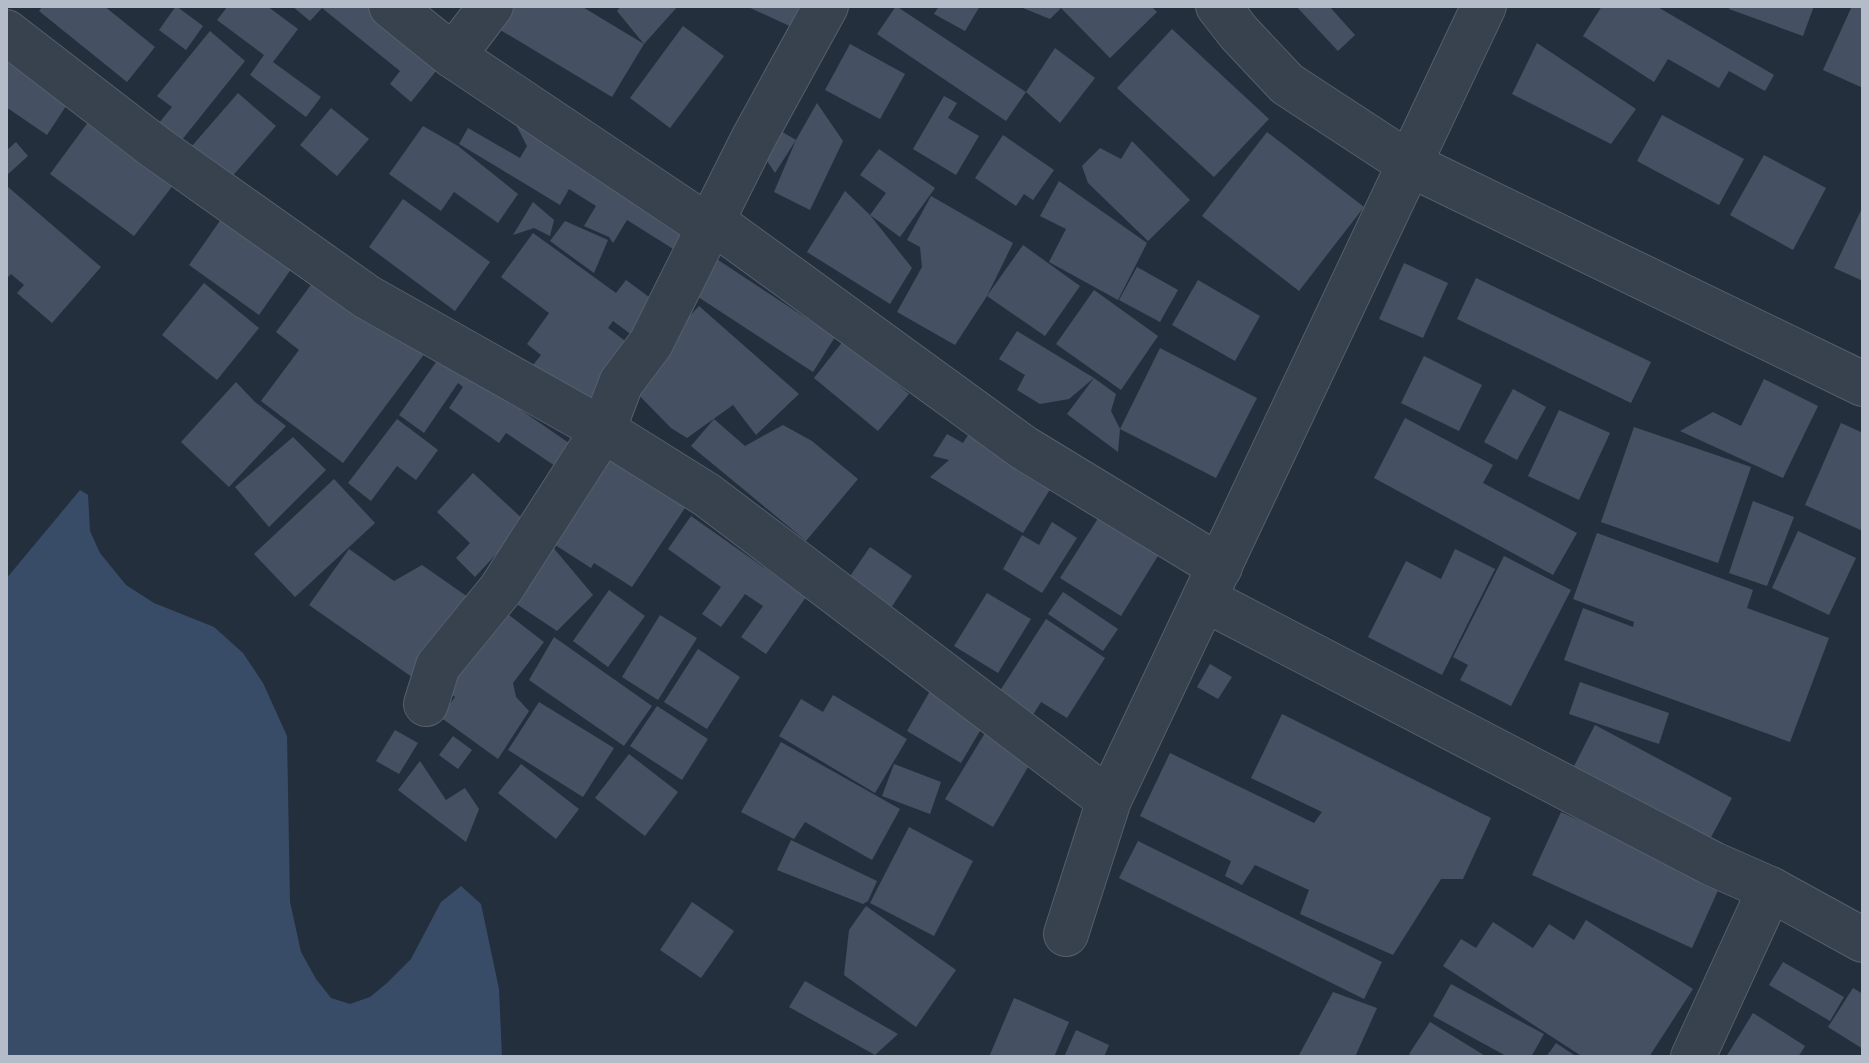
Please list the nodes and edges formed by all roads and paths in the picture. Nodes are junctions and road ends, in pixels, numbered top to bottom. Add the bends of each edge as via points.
1 (391, 6) edge
2 (491, 6) edge
3 (826, 6) edge
4 (1218, 6) edge
5 (1484, 6) edge
6 (6, 32) edge
7 (453, 56) junction
8 (1411, 165) junction
9 (712, 221) junction
10 (1863, 384) edge
11 (603, 430) junction
12 (1212, 583) junction
13 (426, 704) dead end
14 (1109, 800) junction
15 (1770, 889) junction
16 (1066, 934) dead end
17 (1863, 940) edge
18 (1693, 1057) edge

1 - 7 street
2 - 7 street
3 - 9 street
4 - 8 street via 1287,84
5 - 8 street
6 - 11 street via 155,147 367,297
7 - 9 street via 698,220
8 - 10 street
8 - 12 street
9 - 11 street via 651,343 621,383
9 - 12 street
11 - 13 street via 501,589 438,666
11 - 14 street via 707,495
12 - 14 street
12 - 15 street via 1713,864
14 - 16 street
15 - 17 street
15 - 18 street

